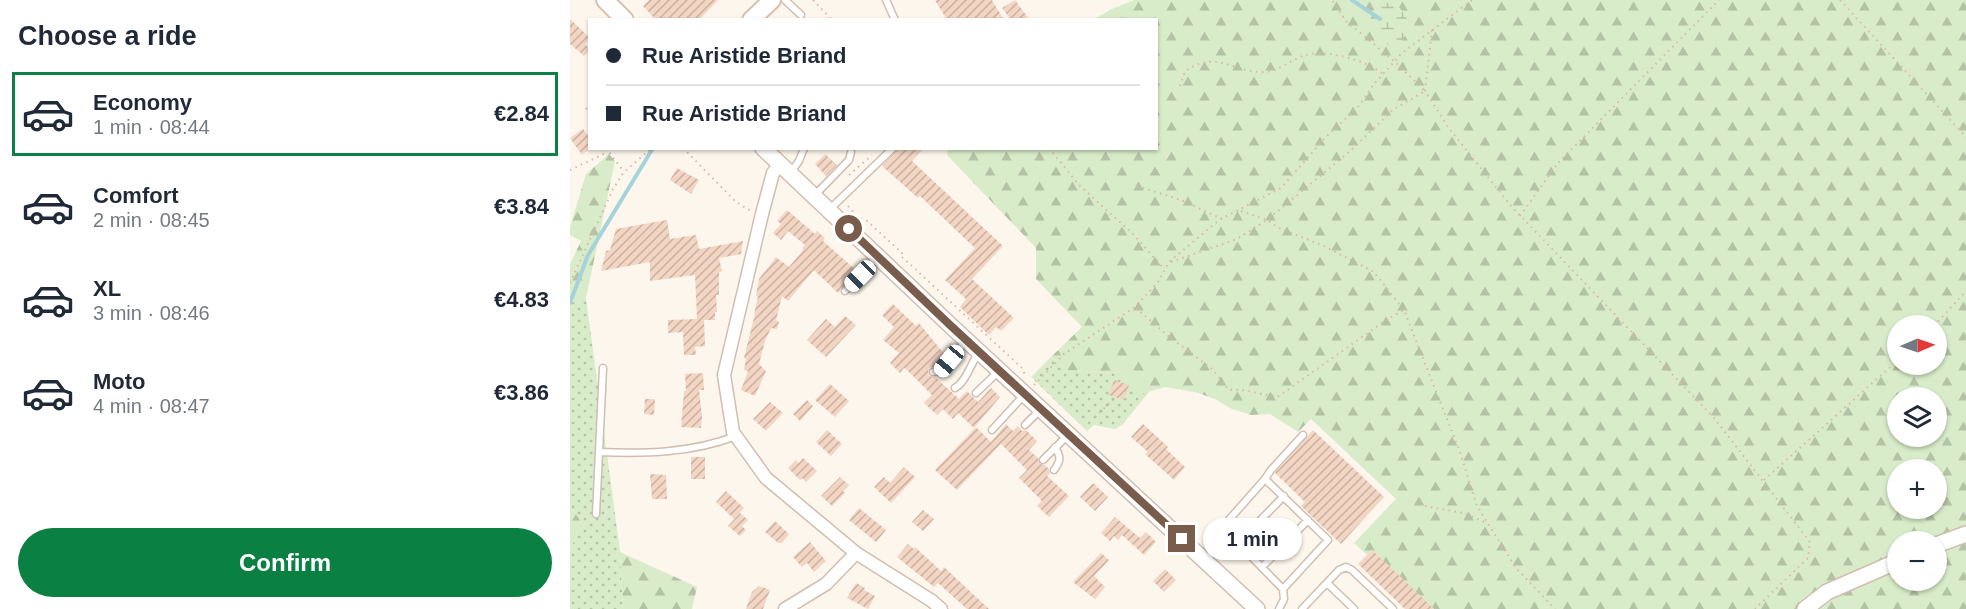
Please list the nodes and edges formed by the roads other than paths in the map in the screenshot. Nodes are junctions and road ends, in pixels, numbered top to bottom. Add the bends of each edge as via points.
1 (606, 0) edge
2 (772, 0) edge
3 (785, 0) edge
4 (886, 0) edge
5 (801, 15) dead end
6 (757, 17) edge
7 (623, 18) edge
8 (894, 18) edge
9 (765, 150) edge
10 (803, 150) edge
11 (891, 150) edge
12 (851, 152) dead end
13 (785, 168) junction
14 (815, 196) junction
15 (836, 204) junction
16 (878, 256) junction
17 (845, 291) dead end
18 (967, 340) junction
19 (979, 351) junction
20 (603, 368) dead end
21 (999, 370) junction
22 (933, 372) dead end
23 (955, 388) dead end
24 (976, 393) dead end
25 (1025, 394) junction
26 (1041, 408) junction
27 (1025, 425) dead end
28 (992, 430) dead end
29 (1069, 434) junction
30 (1303, 435) dead end
31 (736, 436) junction
32 (1055, 447) junction
33 (598, 452) junction
34 (1043, 460) dead end
35 (1054, 470) dead end
36 (1265, 478) junction
37 (1284, 496) junction
38 (597, 514) dead end
39 (1308, 520) junction
40 (1222, 534) junction
41 (1966, 534) edge
42 (1947, 541) edge
43 (1238, 543) junction
44 (855, 553) junction
45 (1205, 560) junction
46 (1263, 566) junction
47 (1887, 566) edge
48 (1327, 583) junction
49 (1283, 589) junction
50 (785, 609) edge
51 (941, 609) edge
52 (1257, 609) edge
53 (1279, 609) edge
54 (1302, 609) edge
55 (1354, 609) edge
56 (1393, 609) edge
57 (1805, 609) edge

1 - 7 main road
2 - 6 main road
3 - 5 lane
4 - 8 lane
9 - 13 street
10 - 13 lane via 799,161
11 - 15 lane
12 - 14 lane via 849,160
13 - 14 street
13 - 31 street via 773,173 724,375
14 - 15 street
15 - 16 street
16 - 17 lane
16 - 18 street
18 - 19 street
18 - 22 lane via 940,371
19 - 21 street
19 - 23 lane
20 - 33 lane
21 - 24 lane
21 - 25 street
25 - 26 street
25 - 28 lane
26 - 27 lane
26 - 29 street
29 - 32 lane
29 - 45 street
30 - 36 lane
31 - 33 lane via 673,451
31 - 44 street via 766,478
32 - 34 lane
32 - 35 lane via 1061,456
33 - 38 lane
36 - 37 lane
36 - 40 lane via 1227,522
37 - 39 lane
37 - 43 lane
39 - 46 lane
39 - 49 lane via 1328,540
40 - 43 lane
40 - 45 lane
41 - 42 street
43 - 46 lane
44 - 50 street via 826,584
44 - 51 street
45 - 52 street
46 - 49 lane
47 - 57 street via 1827,592
48 - 54 lane
48 - 55 lane
48 - 56 lane via 1346,567
49 - 53 lane

